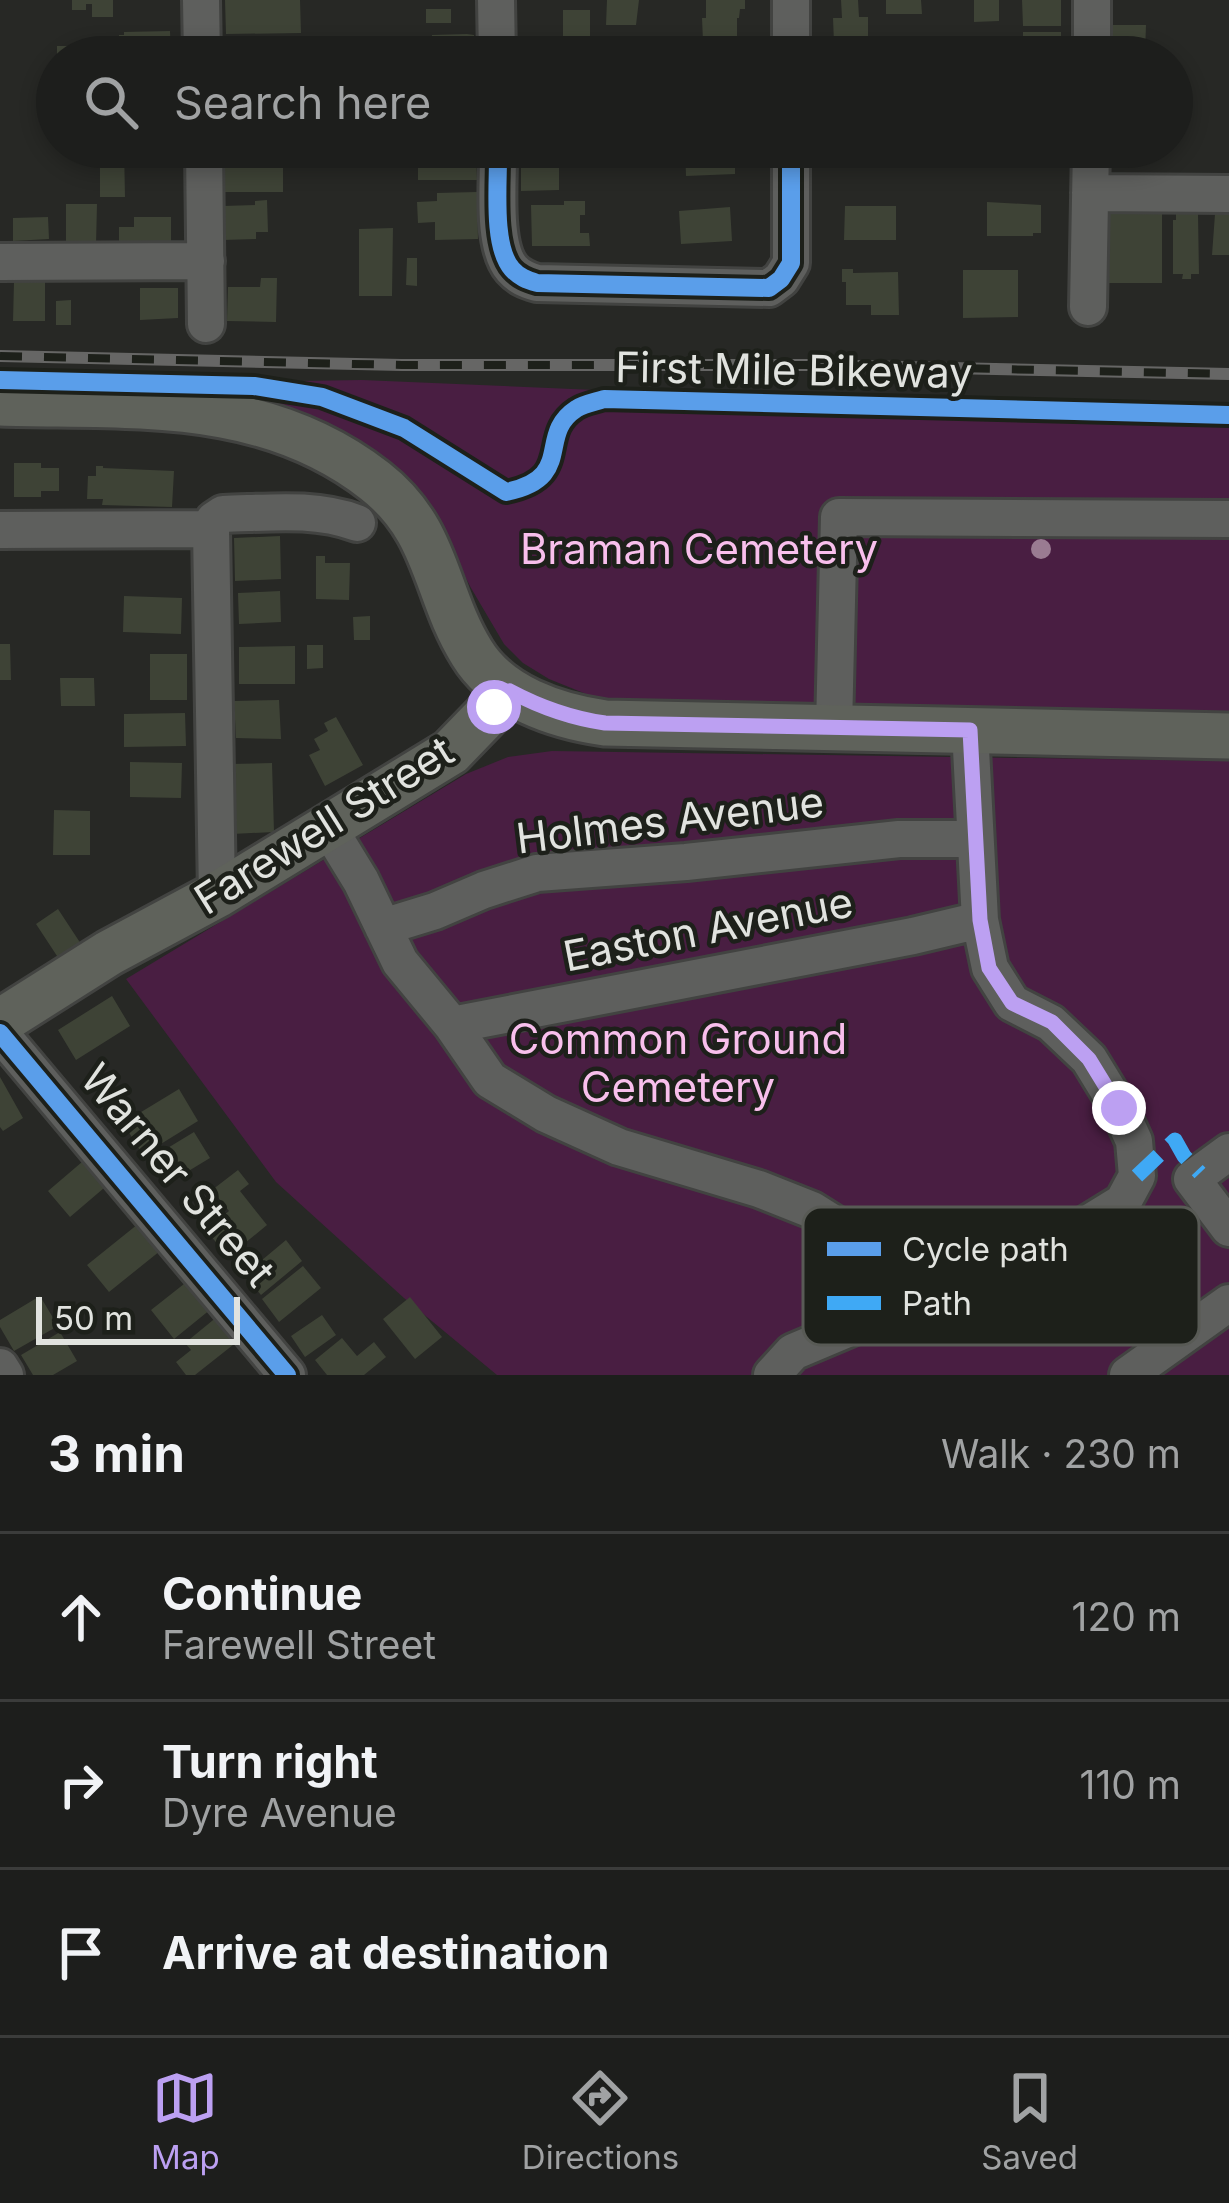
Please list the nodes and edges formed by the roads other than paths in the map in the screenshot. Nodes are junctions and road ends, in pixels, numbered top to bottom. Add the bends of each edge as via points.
1 (201, 0) edge
2 (496, 0) edge
3 (791, 0) edge
4 (1092, 0) edge
5 (202, 36) edge
6 (497, 36) edge
7 (791, 36) edge
8 (1092, 36) edge
9 (204, 168) edge
10 (498, 168) edge
11 (791, 168) edge
12 (1091, 168) edge
13 (1090, 193) junction
14 (1229, 194) edge
15 (206, 261) junction
16 (0, 262) edge
17 (1088, 307) dead end
18 (206, 324) dead end
19 (0, 404) edge
20 (1229, 519) edge
21 (357, 523) dead end
22 (211, 529) junction
23 (0, 530) edge
24 (510, 691) junction
25 (834, 728) junction
26 (970, 730) junction
27 (1229, 736) edge
28 (328, 827) junction
29 (975, 839) junction
30 (217, 895) junction
31 (980, 920) junction
32 (383, 927) junction
33 (0, 1022) edge
34 (452, 1025) junction
35 (0, 1033) edge
36 (1229, 1152) edge
37 (804, 1207) edge
38 (1115, 1207) edge
39 (1229, 1228) edge
40 (1229, 1303) edge
41 (1199, 1324) edge
42 (810, 1345) edge
43 (1170, 1345) edge
44 (0, 1367) edge
45 (5, 1375) edge
46 (287, 1375) edge
47 (772, 1375) edge
48 (1128, 1375) edge

1 - 5 street
2 - 6 street
3 - 7 street
4 - 8 street
9 - 15 street
10 - 11 street via 503,255 521,278 769,288 791,263
12 - 13 street
13 - 14 street
13 - 17 street
15 - 16 street
15 - 18 street
19 - 24 main road via 218,413 282,428 349,461 411,517 473,656
20 - 25 street via 839,517
21 - 22 street via 313,512 223,514
22 - 23 street
22 - 30 street
24 - 25 main road via 605,723
24 - 28 main road, Farewell Street via 451,752
25 - 26 main road
26 - 27 main road
26 - 29 street
28 - 30 main road, Farewell Street
28 - 32 street
29 - 31 street
29 - 32 street, Holmes Avenue via 537,873
30 - 33 main road, Farewell Street
31 - 34 street, Easton Avenue
31 - 38 street via 989,968 1012,1003 1052,1022 1089,1059 1119,1108 1137,1176
32 - 34 street via 400,962
34 - 37 street via 490,1080 546,1114 619,1147
35 - 46 street, Warner Street
36 - 39 street via 1192,1179
40 - 41 street
42 - 47 street
43 - 48 street
44 - 45 street

